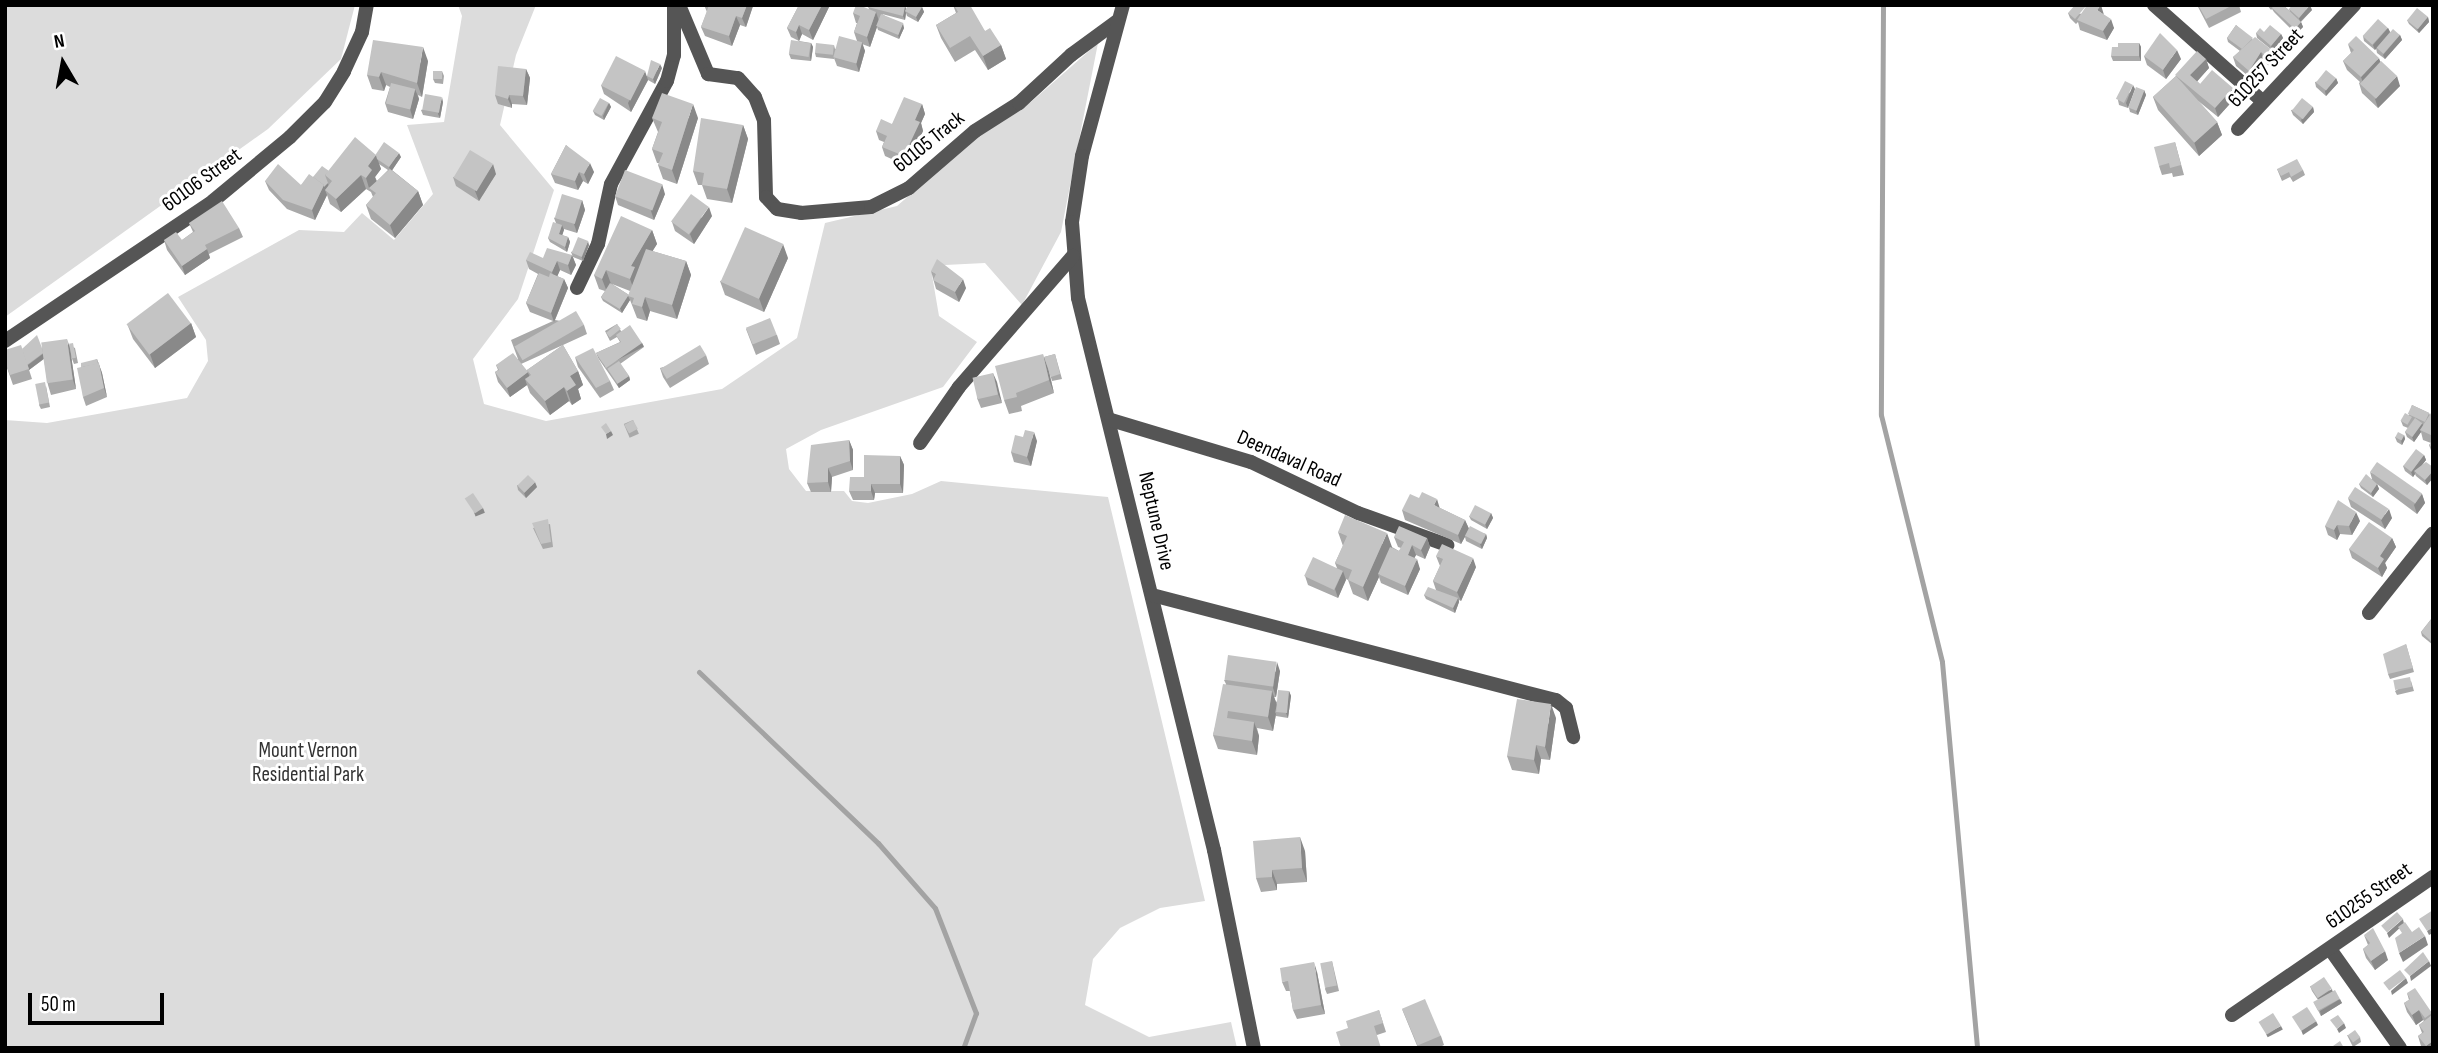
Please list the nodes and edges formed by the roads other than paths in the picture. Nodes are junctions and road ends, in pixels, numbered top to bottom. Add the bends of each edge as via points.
1 (367, 5) edge
2 (677, 5) edge
3 (1123, 5) edge
4 (2154, 5) edge
5 (2354, 5) edge
6 (1116, 22) junction
7 (2262, 102) junction
8 (2238, 129) dead end
9 (1073, 256) junction
10 (577, 288) dead end
11 (5, 341) edge
12 (1111, 420) junction
13 (920, 443) dead end
14 (2433, 533) edge
15 (1447, 545) edge
16 (1152, 595) junction
17 (2369, 613) dead end
18 (1573, 737) dead end
19 (2433, 877) edge
20 (2330, 949) junction
21 (2232, 1015) dead end
22 (1254, 1048) edge
23 (2400, 1048) edge

1 - 11 street, 60106 Street via 362,32 344,71 325,102 290,137 213,201
2 - 6 street, 60105 Track via 708,74 738,78 755,97 764,120 766,197 777,209 801,213 871,207 909,188
2 - 10 street via 674,55 667,81 611,184 598,244
3 - 6 street, Neptune Drive
4 - 7 street
5 - 7 street, 610257 Street
6 - 9 street, Neptune Drive via 1082,156 1072,222
7 - 8 street, 610257 Street
9 - 12 street, Neptune Drive via 1078,298
9 - 13 street via 959,387
12 - 15 street, Deendaval Road via 1251,462 1358,513
12 - 16 street, Neptune Drive
14 - 17 street
16 - 18 street via 1556,700 1566,708
16 - 22 street, Neptune Drive via 1214,850
19 - 20 street, 610255 Street
20 - 21 street, 610255 Street
20 - 23 street, 610255 Street

